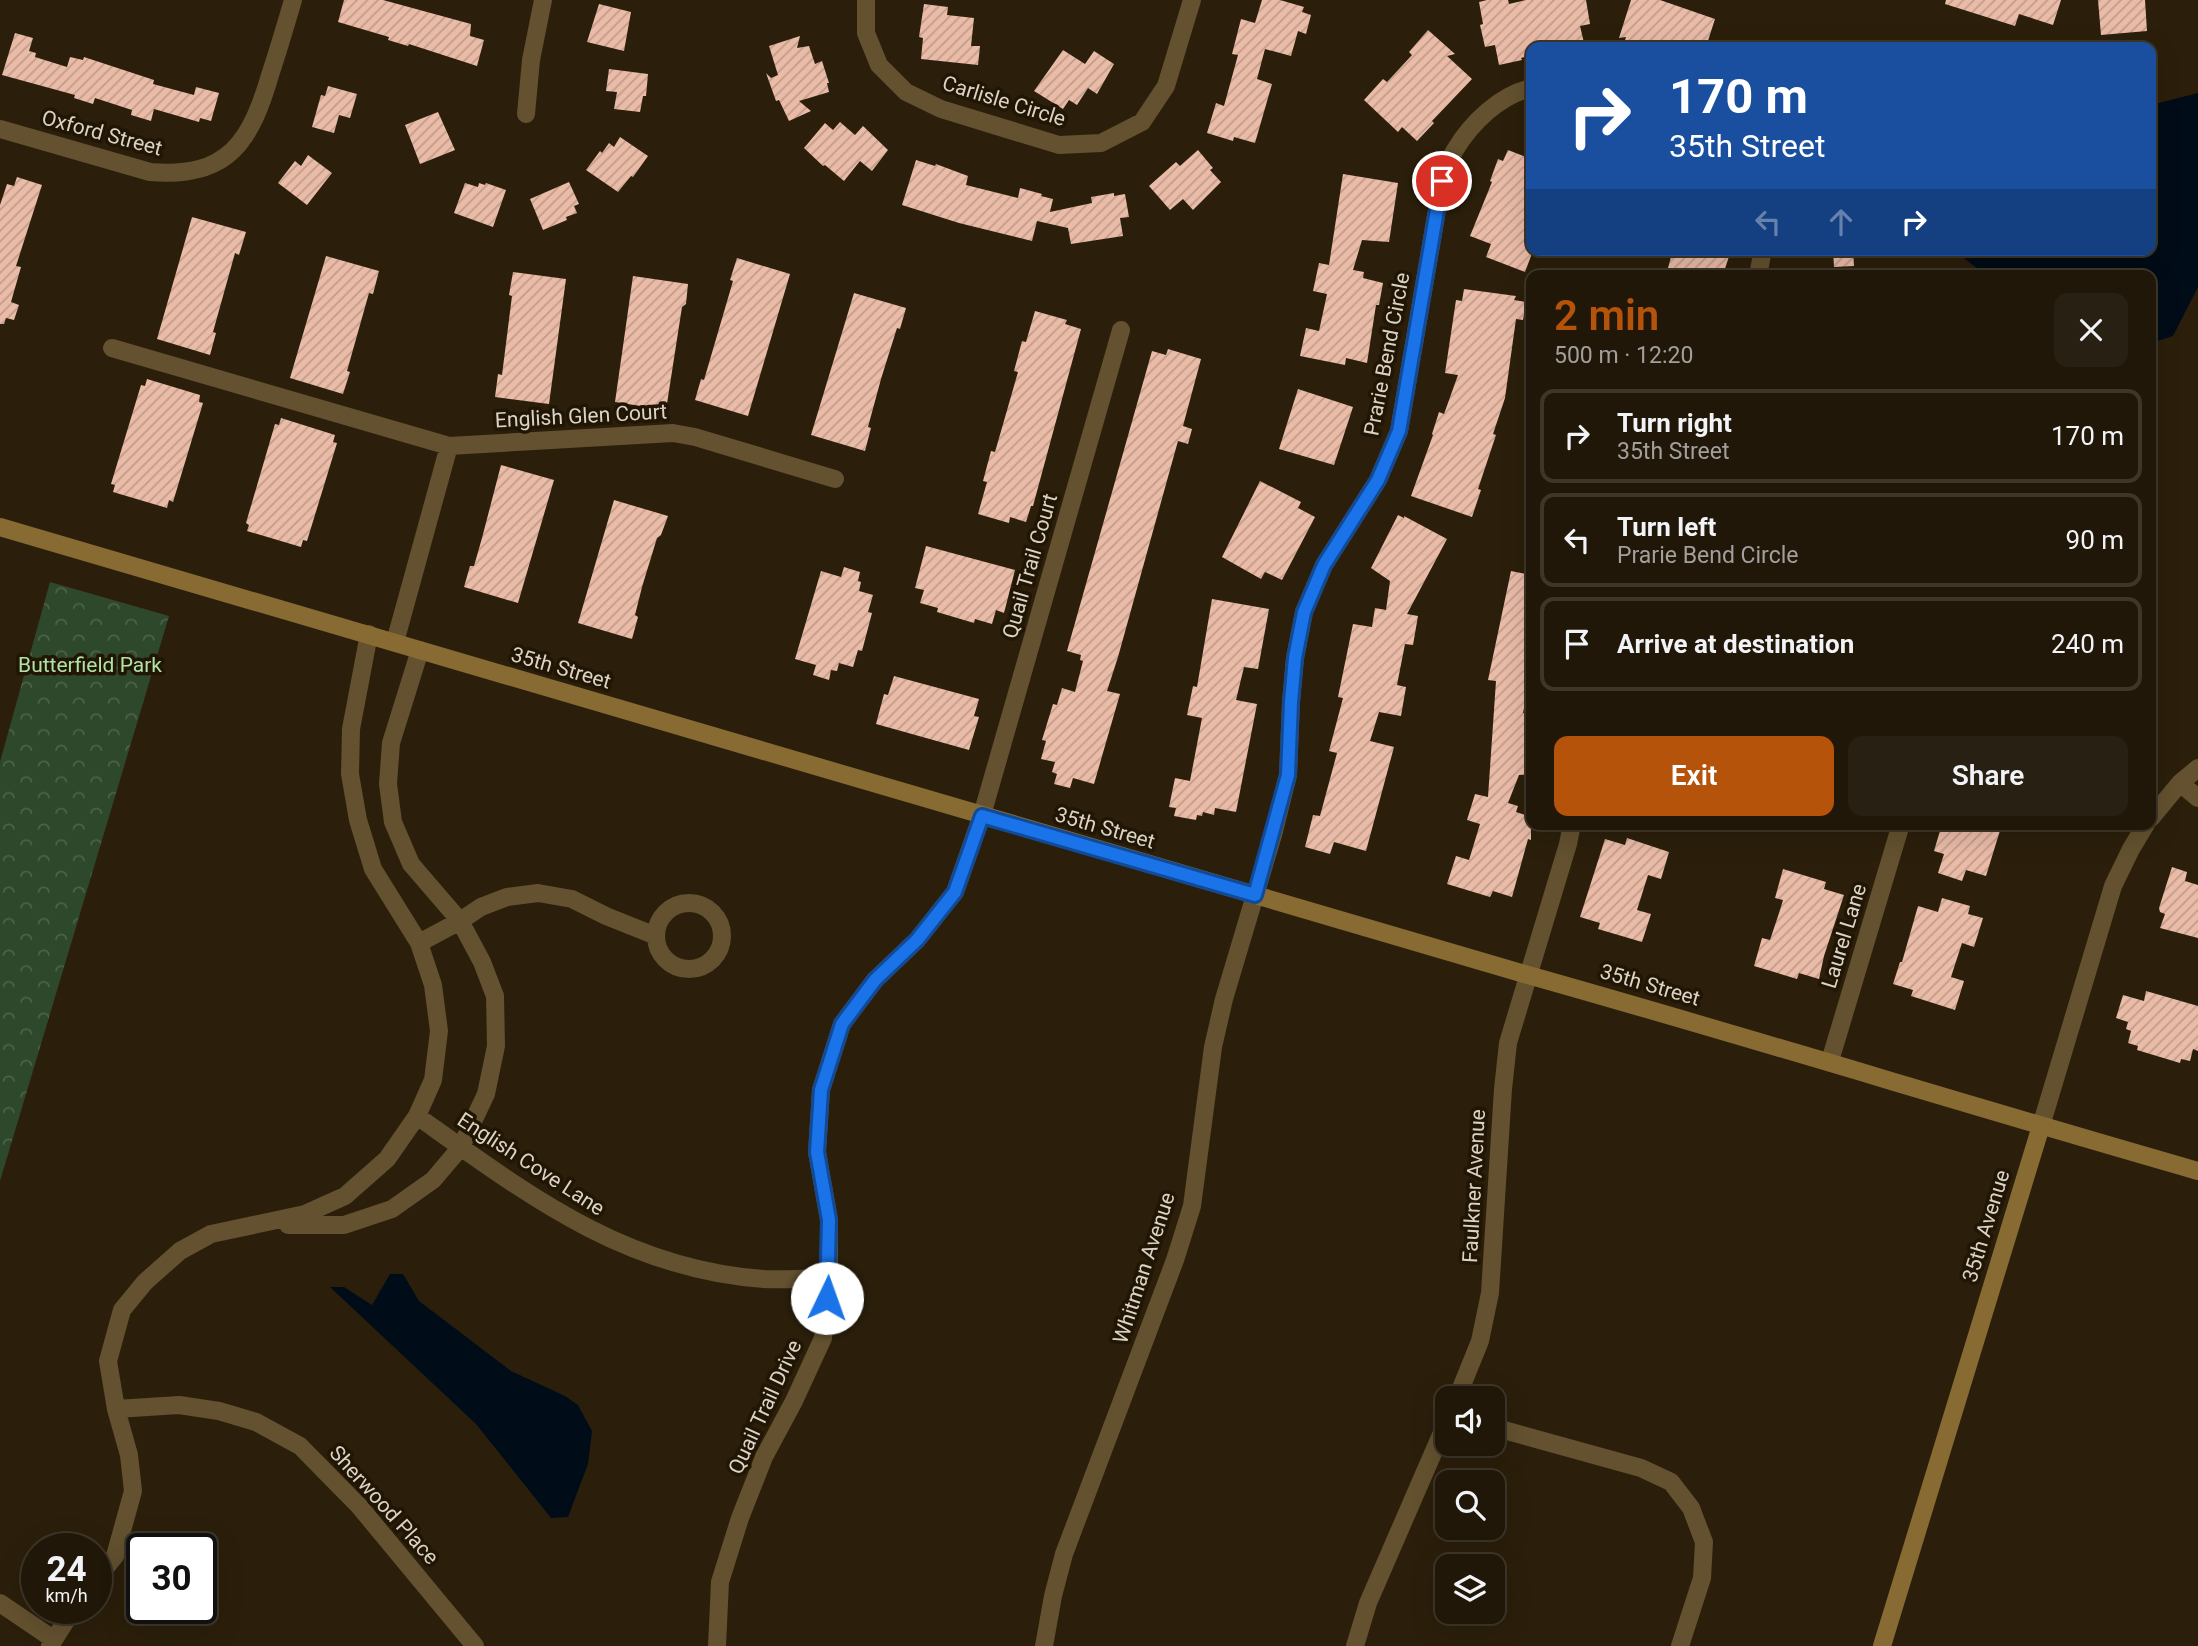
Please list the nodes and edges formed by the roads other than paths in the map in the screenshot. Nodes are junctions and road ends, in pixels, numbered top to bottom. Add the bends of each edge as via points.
1 (293, 0) edge
2 (543, 0) edge
3 (866, 0) edge
4 (1192, 0) edge
5 (1526, 89) edge
6 (526, 114) dead end
7 (0, 129) edge
8 (1121, 330) dead end
9 (112, 348) dead end
10 (449, 446) junction
11 (835, 479) dead end
12 (0, 527) edge
13 (369, 634) junction
14 (395, 642) junction
15 (420, 650) junction
16 (2198, 768) edge
17 (2180, 783) junction
18 (2198, 798) edge
19 (2156, 812) edge
20 (982, 816) junction
21 (1571, 830) edge
22 (1899, 830) edge
23 (2142, 830) edge
24 (1255, 895) junction
25 (460, 921) junction
26 (656, 936) dead end
27 (419, 943) junction
28 (1528, 975) junction
29 (1830, 1061) junction
30 (416, 1116) junction
31 (2041, 1126) junction
32 (461, 1147) junction
33 (2198, 1171) edge
34 (257, 1224) junction
35 (829, 1278) junction
36 (1462, 1386) edge
37 (116, 1409) junction
38 (1505, 1430) edge
39 (1435, 1449) edge
40 (112, 1560) edge
41 (0, 1603) edge
42 (64, 1624) edge
43 (52, 1643) edge
44 (475, 1646) edge
45 (717, 1646) edge
46 (1044, 1646) edge
47 (1355, 1646) edge
48 (1680, 1646) edge
49 (1882, 1646) edge

1 - 7 street, Oxford Street via 260,112 245,139 224,158 197,170 150,172
2 - 6 street
3 - 4 street, Carlisle Circle via 866,33 879,65 906,92 941,109 1059,145 1101,143 1142,122 1166,86
5 - 24 street, Prarie Bend Circle via 1483,114 1455,150 1442,181 1399,431 1378,480 1324,565 1304,612 1292,691 1288,775
8 - 20 street, Quail Trail Court
9 - 10 street, English Glen Court
10 - 11 street, English Glen Court via 673,433
10 - 14 street
12 - 13 street, 35th Street
13 - 14 street, 35th Street
13 - 27 street via 351,729 350,774 373,869
14 - 15 street, 35th Street
15 - 20 street, 35th Street
15 - 25 street via 391,743 391,809 411,864
16 - 17 street
17 - 18 street
17 - 19 street
20 - 24 street, 35th Street
20 - 35 street, Quail Trail Drive via 955,892 917,940 875,980 842,1024 821,1090 817,1152 829,1220
21 - 28 street
22 - 29 street, Laurel Lane
23 - 31 street, 35th Avenue via 2113,886
24 - 28 street, 35th Street
24 - 46 street, Whitman Avenue via 1213,1047 1192,1206 1064,1554
25 - 26 street via 506,897 538,893 572,899
25 - 27 street
25 - 32 street via 495,996 496,1034 486,1094
27 - 30 street via 433,985 439,1031 433,1080
28 - 29 street, 35th Street
28 - 36 street, Faulkner Avenue via 1508,1043 1490,1293 1480,1341
29 - 31 street, 35th Street
30 - 32 street, English Cove Lane
30 - 34 street via 387,1159 345,1196 305,1214
31 - 33 street, 35th Street
31 - 49 street, 35th Avenue
32 - 34 street via 433,1180 392,1209 344,1225
32 - 35 street, English Cove Lane via 553,1210 642,1253 702,1270 765,1279
34 - 37 street via 211,1234 180,1251 122,1310 108,1361
35 - 45 street, Quail Trail Drive via 823,1338 764,1457 720,1582
37 - 40 street via 130,1455 133,1491
37 - 44 street, Sherwood Place via 179,1405 219,1410 256,1422 300,1446 359,1506
38 - 48 street via 1641,1468 1671,1482 1691,1508 1704,1542 1702,1578
39 - 47 street via 1368,1603
41 - 43 street
42 - 43 street

